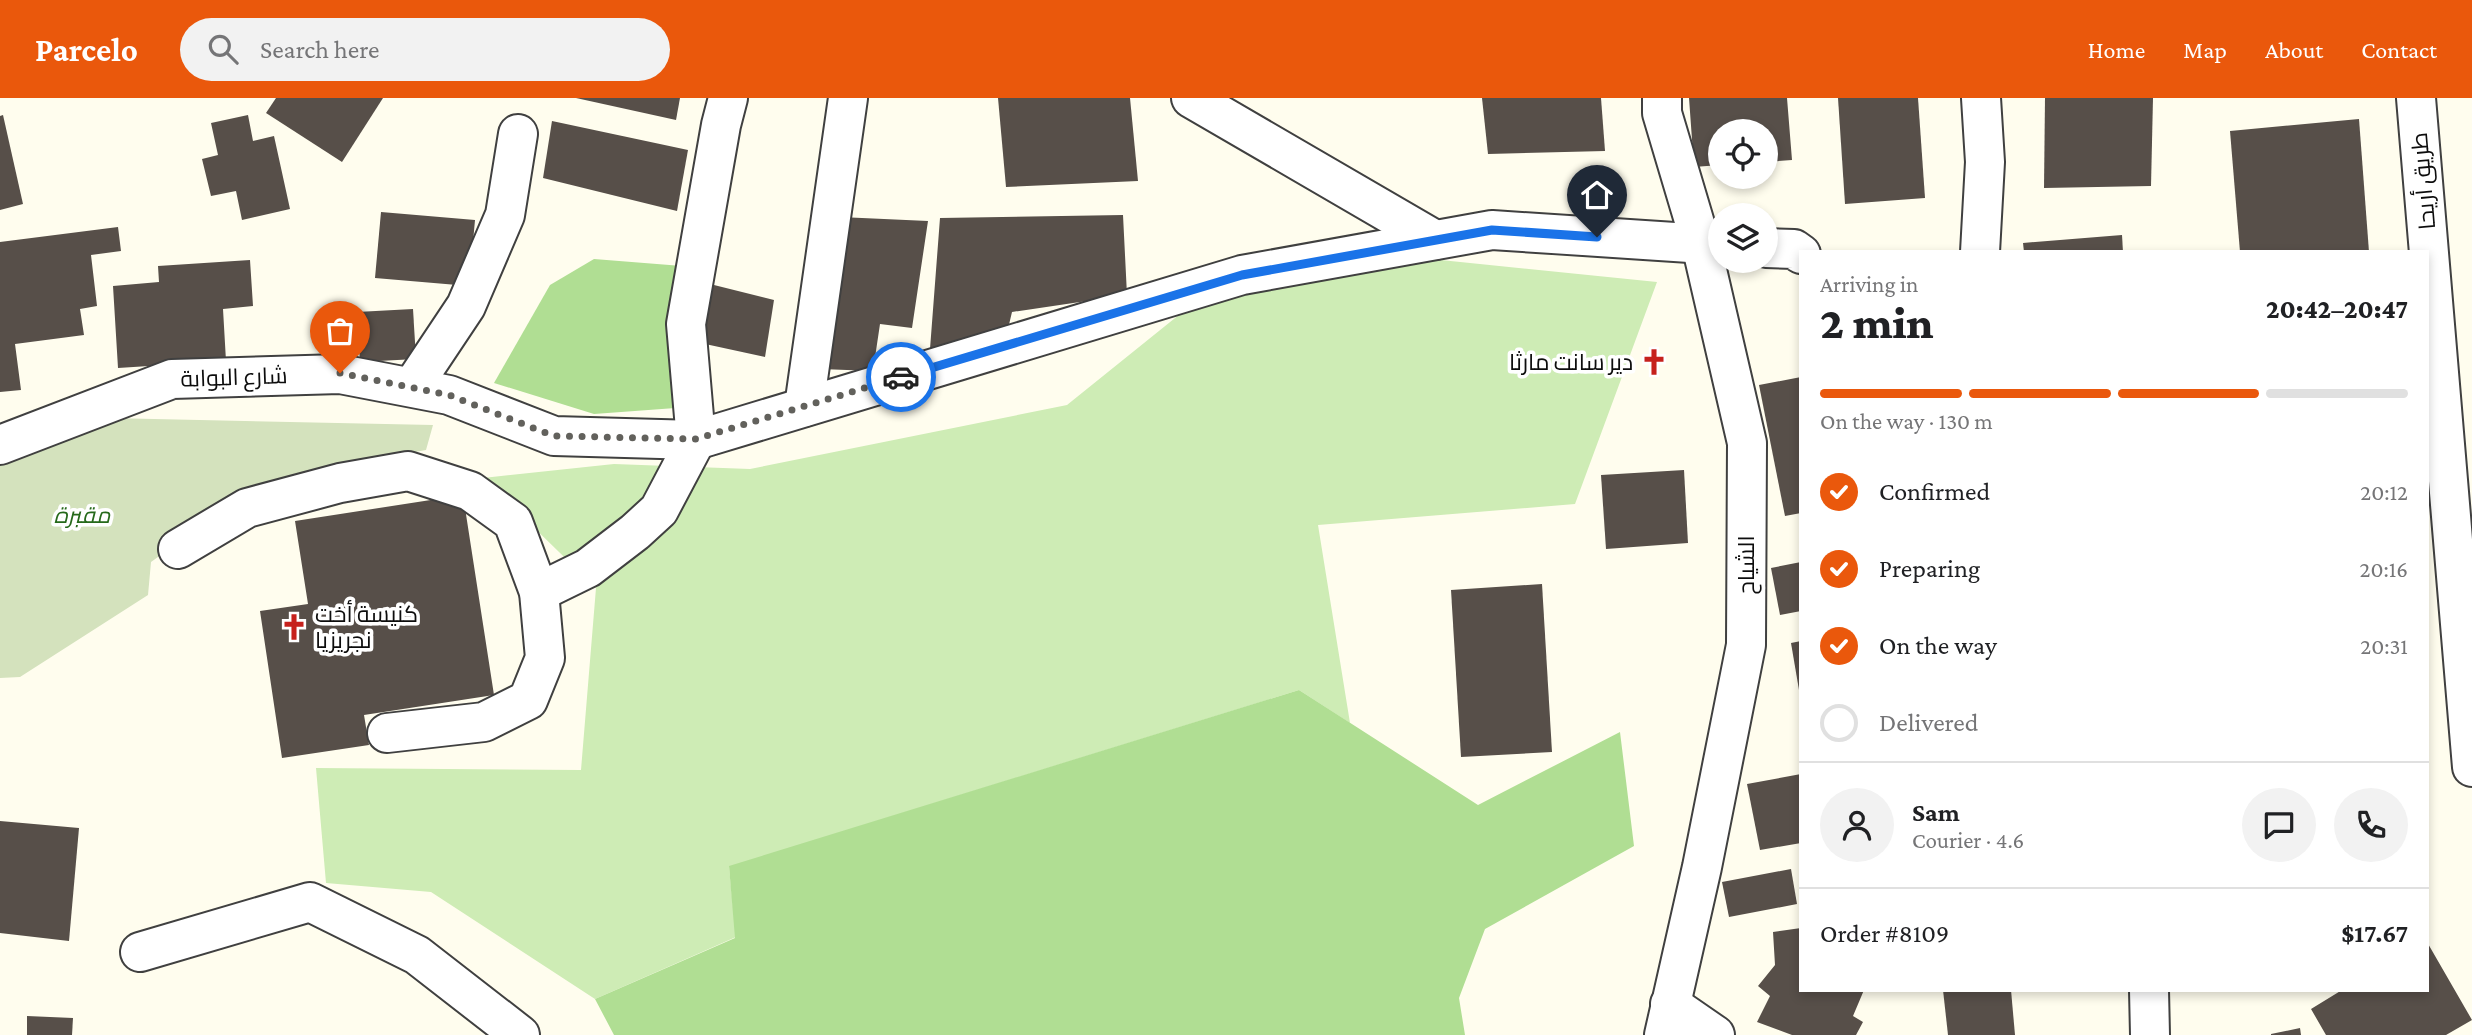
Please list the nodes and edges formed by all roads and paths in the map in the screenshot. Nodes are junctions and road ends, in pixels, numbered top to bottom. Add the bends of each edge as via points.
1 (728, 98) edge
2 (849, 98) edge
3 (1191, 98) edge
4 (1662, 98) edge
5 (1981, 98) edge
6 (2416, 98) edge
7 (518, 134) dead end
8 (1708, 237) edge
9 (1435, 240) junction
10 (1708, 245) edge
11 (1778, 249) edge
12 (1980, 250) edge
13 (2429, 250) edge
14 (1799, 253) edge
15 (2429, 253) edge
16 (1716, 273) edge
17 (412, 387) junction
18 (804, 407) junction
19 (696, 439) junction
20 (0, 445) edge
21 (178, 549) dead end
22 (539, 592) junction
23 (387, 733) dead end
24 (2472, 766) edge
25 (140, 952) dead end
26 (2149, 992) edge
27 (1667, 1019) edge
28 (520, 1035) edge
29 (1715, 1035) edge
30 (2150, 1035) edge

1 - 19 street via 686,324
2 - 18 street
3 - 9 street
4 - 8 street, الشياح via 1662,113
5 - 12 street via 1985,162
6 - 13 street, طريق أريحا
7 - 17 street via 505,215 466,306
9 - 10 street, شارع البوابة via 1492,230
9 - 18 street, شارع البوابة via 1242,275
11 - 14 street
15 - 24 street, طريق أريحا
16 - 27 street, الشياح via 1747,443 1746,645
17 - 19 street, شارع البوابة via 449,395 554,436
17 - 20 street, شارع البوابة via 340,373 172,379
18 - 19 street, شارع البوابة
19 - 22 street via 659,510 589,568
21 - 22 street via 247,508 340,483 408,471 470,491 513,522
22 - 23 street via 545,658 528,700 484,722
25 - 28 street via 310,902 417,955
26 - 30 street
27 - 29 street

